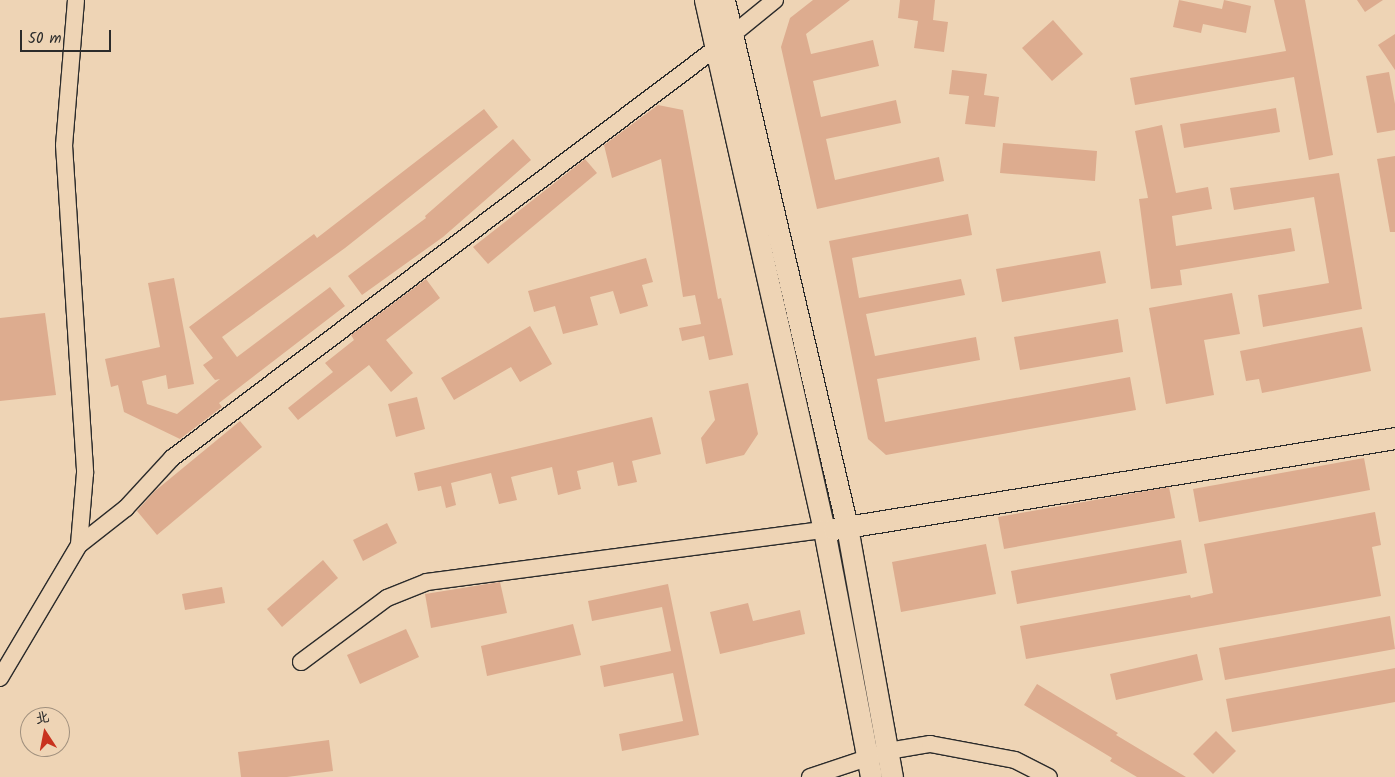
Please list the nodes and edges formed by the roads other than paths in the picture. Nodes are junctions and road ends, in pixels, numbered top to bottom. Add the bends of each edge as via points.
1 (76, 0) edge
2 (706, 0) edge
3 (724, 0) edge
4 (775, 0) edge
5 (724, 41) junction
6 (1395, 438) edge
7 (847, 528) junction
8 (824, 530) junction
9 (80, 545) junction
10 (301, 662) dead end
11 (0, 678) edge
12 (888, 752) junction
13 (869, 768) edge
14 (810, 777) edge
15 (892, 777) edge
16 (1049, 777) edge

1 - 9 street via 64,146 85,473
2 - 5 main road
3 - 5 main road
4 - 5 street
5 - 7 main road
5 - 8 main road
5 - 9 street via 172,458 126,508
6 - 7 main road
7 - 8 main road
7 - 12 main road
8 - 10 street via 427,582 387,598
8 - 13 main road
9 - 11 street
12 - 13 street
12 - 15 main road
12 - 16 street via 930,744 1015,760
13 - 14 street

